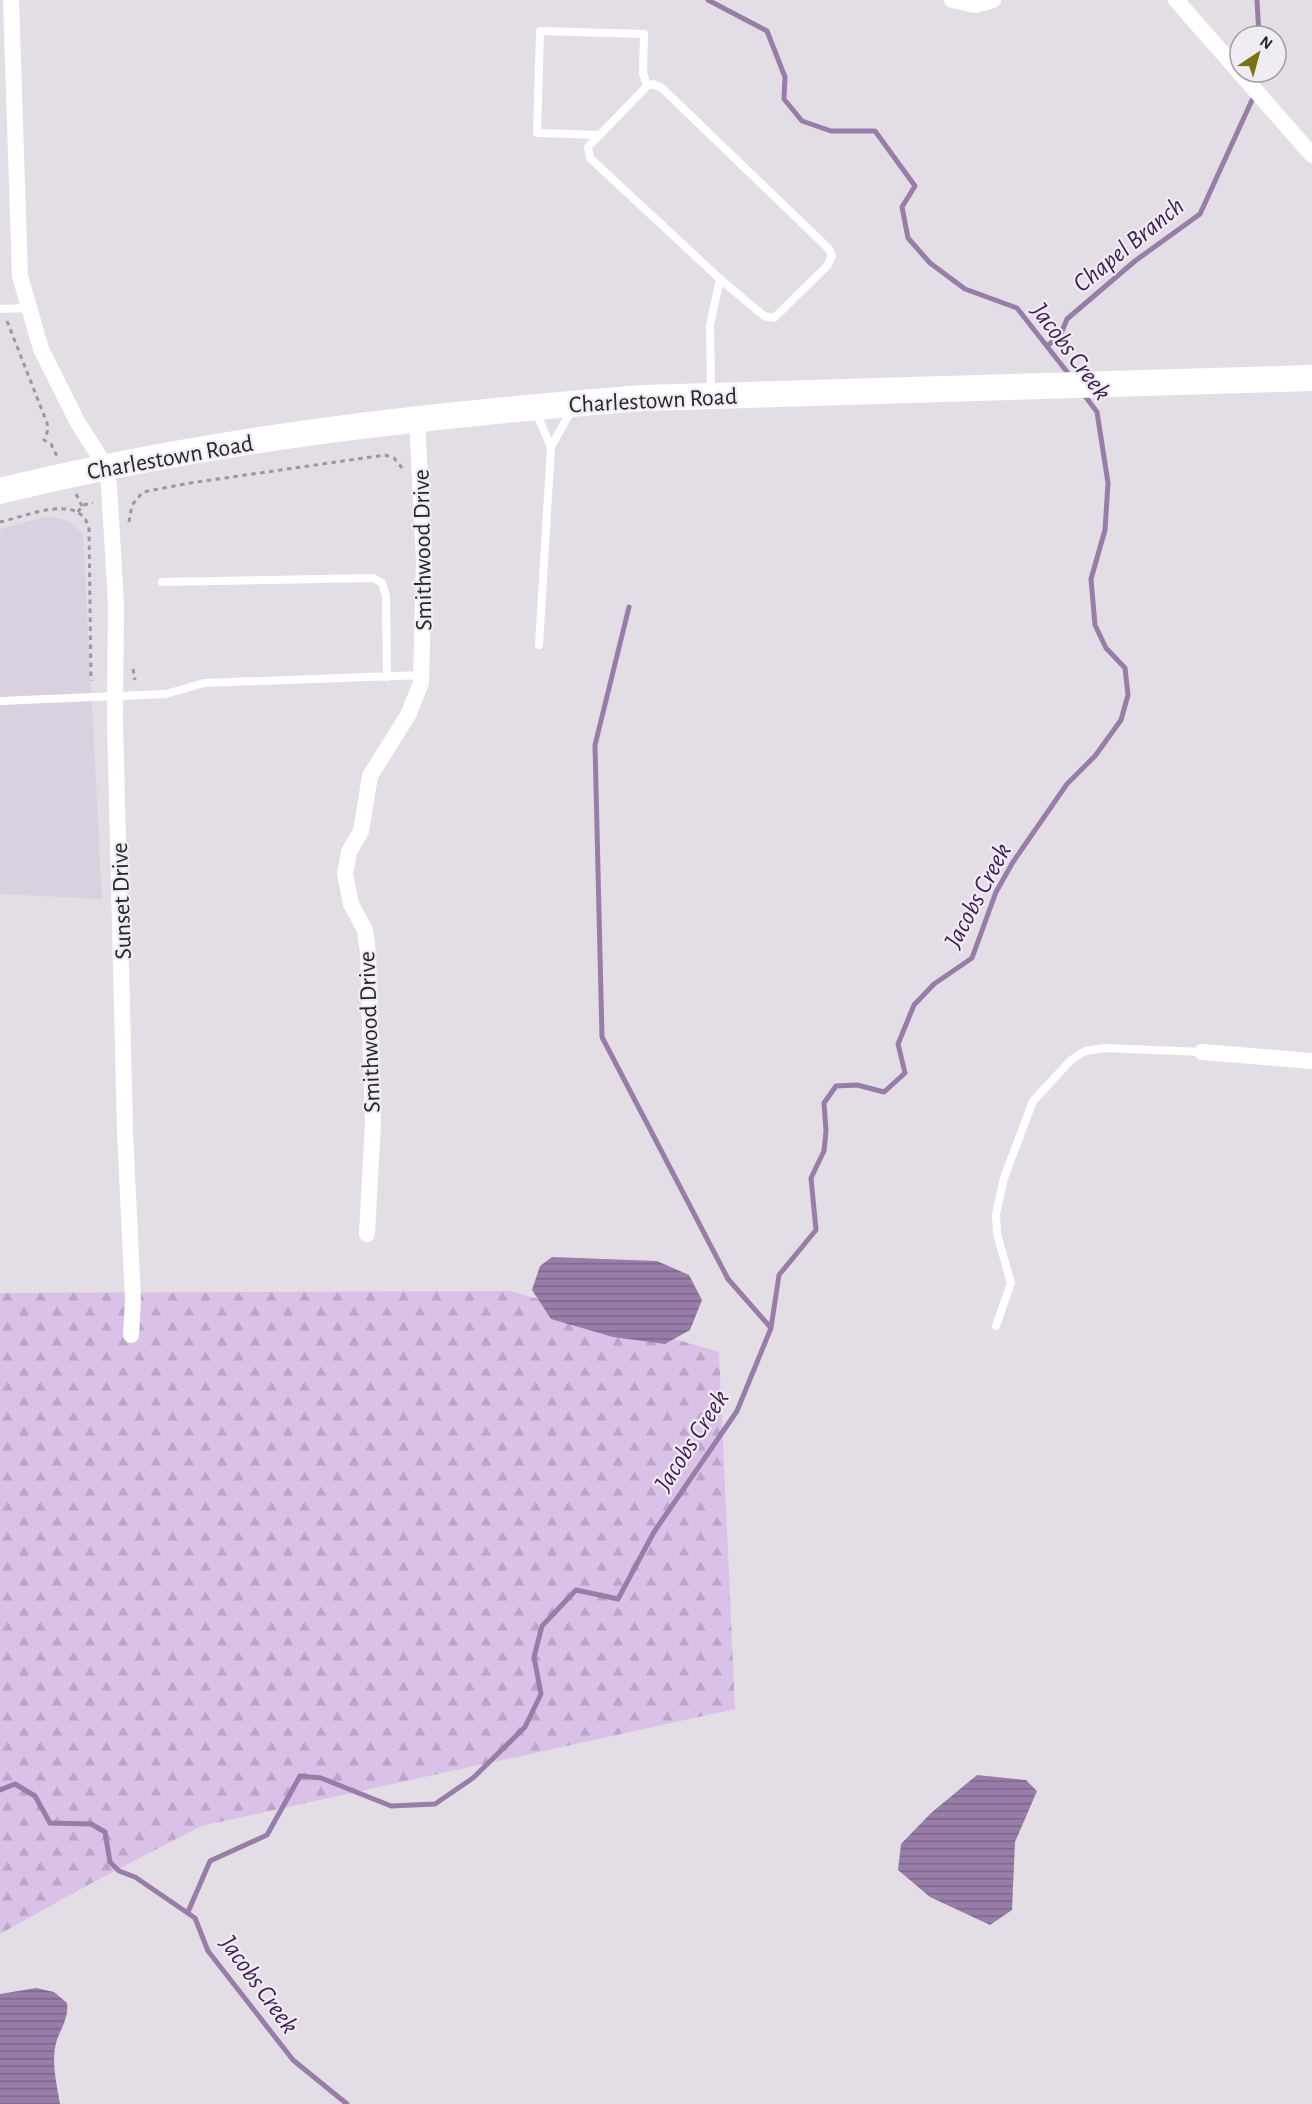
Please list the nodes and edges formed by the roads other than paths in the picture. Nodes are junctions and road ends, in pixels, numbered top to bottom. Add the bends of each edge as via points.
1 (11, 0) edge
2 (952, 0) edge
3 (993, 0) edge
4 (1176, 0) edge
5 (647, 86) junction
6 (599, 135) junction
7 (1312, 155) edge
8 (720, 279) junction
9 (27, 308) junction
10 (2, 309) edge
11 (1312, 378) edge
12 (711, 396) junction
13 (575, 404) junction
14 (534, 407) junction
15 (417, 420) junction
16 (551, 447) junction
17 (106, 467) junction
18 (0, 490) edge
19 (162, 582) dead end
20 (539, 645) dead end
21 (422, 675) junction
22 (387, 676) junction
23 (115, 695) junction
24 (0, 701) edge
25 (1202, 1052) joint
26 (1312, 1061) edge
27 (367, 1234) dead end
28 (996, 1326) dead end
29 (130, 1335) dead end

1 - 9 street via 18,252
2 - 3 street via 975,4
4 - 7 street
5 - 6 lane
5 - 6 lane via 643,73 644,34 540,31 537,133
5 - 8 lane via 662,88 832,256 827,266 774,318 764,316
6 - 8 lane via 588,147 590,158
8 - 12 lane via 710,325
9 - 10 lane
9 - 17 street via 62,393
11 - 12 main road, Charlestown Road
12 - 13 main road, Charlestown Road
13 - 14 main road, Charlestown Road
13 - 16 lane
14 - 15 main road, Charlestown Road
14 - 16 lane
15 - 17 main road, Charlestown Road
15 - 21 street, Smithwood Drive via 424,560
16 - 20 lane
17 - 18 main road, Charlestown Road
17 - 23 street, Sunset Drive via 116,604
19 - 22 lane via 373,578 382,584 386,596
21 - 22 lane
21 - 27 street, Smithwood Drive via 416,701 370,776 361,831 349,852 345,874 351,904 365,930 368,953 373,1122
22 - 23 lane via 204,683 166,694
23 - 24 lane
23 - 29 street, Sunset Drive via 133,1300
25 - 26 street
25 - 28 lane via 1104,1048 1085,1051 1071,1060 1033,1101 1004,1178 996,1214 997,1234 1011,1283

